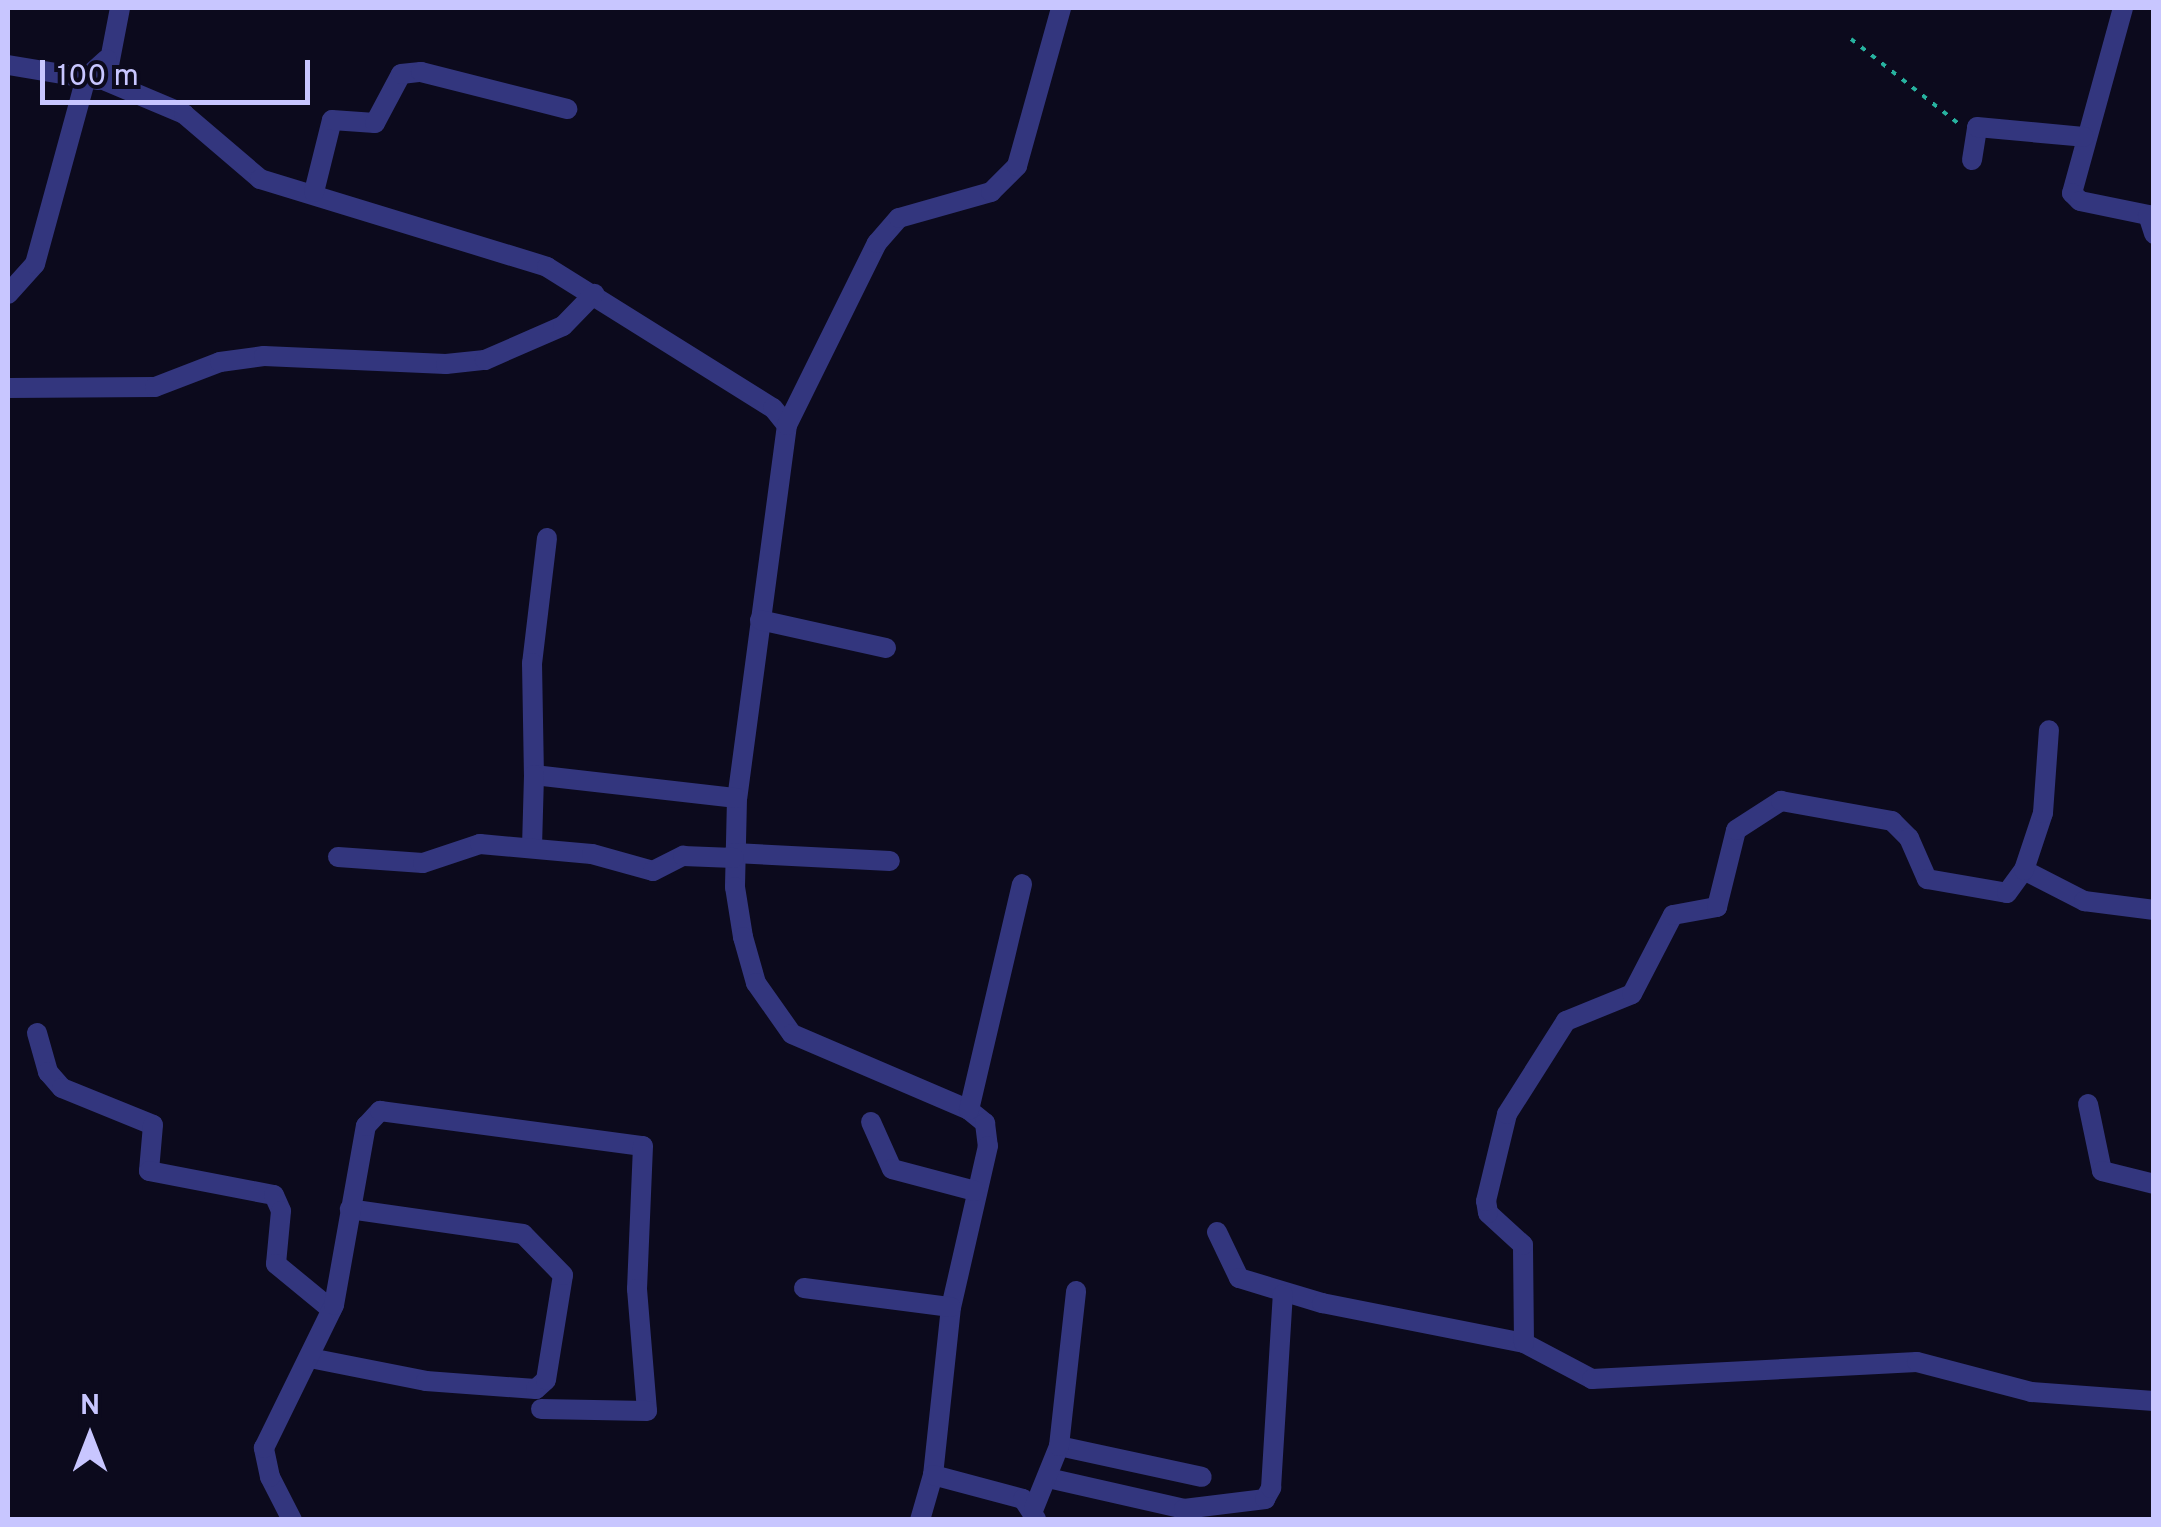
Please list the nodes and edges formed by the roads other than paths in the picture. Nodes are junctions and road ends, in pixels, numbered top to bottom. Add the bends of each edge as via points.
1 (120, 8) edge
2 (1061, 8) edge
3 (2123, 8) edge
4 (8, 65) edge
5 (100, 73) junction
6 (567, 108) dead end
7 (2084, 136) junction
8 (1972, 160) dead end
9 (314, 192) junction
10 (2154, 234) edge
11 (8, 294) edge
12 (594, 294) junction
13 (8, 388) edge
14 (787, 424) junction
15 (548, 538) dead end
16 (760, 620) junction
17 (886, 648) dead end
18 (2049, 730) dead end
19 (534, 775) junction
20 (737, 798) junction
21 (532, 847) junction
22 (734, 855) junction
23 (338, 858) dead end
24 (890, 861) dead end
25 (2024, 870) junction
26 (1022, 884) dead end
27 (2154, 910) edge
28 (38, 1033) dead end
29 (2088, 1104) dead end
30 (969, 1110) junction
31 (871, 1122) dead end
32 (2154, 1184) edge
33 (974, 1192) junction
34 (350, 1210) junction
35 (1217, 1232) dead end
36 (804, 1288) dead end
37 (1076, 1291) dead end
38 (1283, 1294) junction
39 (951, 1307) junction
40 (332, 1310) junction
41 (1524, 1343) junction
42 (310, 1358) junction
43 (2154, 1401) edge
44 (541, 1409) dead end
45 (1059, 1446) junction
46 (933, 1475) junction
47 (1202, 1477) dead end
48 (1048, 1478) junction
49 (1035, 1514) edge
50 (292, 1520) edge
51 (920, 1520) edge

1 - 5 street
2 - 14 street via 1017,166 992,192 899,218 877,243
3 - 7 street
4 - 5 street
5 - 9 street via 184,114 260,179
5 - 11 street via 42,246
6 - 9 street via 421,72 400,74 375,123 332,120
7 - 8 street via 1972,130
7 - 10 street via 2074,198 2142,212
9 - 12 street via 548,267
12 - 13 street via 563,326 485,360 264,356 220,362 155,386
12 - 14 street via 773,408
14 - 16 street
15 - 19 street via 532,663
16 - 17 street
16 - 20 street
18 - 25 street via 2047,797
19 - 20 street
19 - 21 street
20 - 22 street
21 - 22 street via 653,871 683,856
21 - 23 street via 471,845 423,863
22 - 24 street
22 - 30 street via 742,937 756,983 792,1034
25 - 27 street via 2084,902
25 - 41 street via 2008,893 1927,879 1909,838 1892,821 1793,800 1770,805 1736,830 1718,907 1673,915 1632,994 1566,1021 1507,1114 1486,1201 1488,1213 1523,1245
26 - 30 street
28 - 40 street via 48,1072 62,1088 153,1124 148,1172 274,1195 281,1211 276,1264
29 - 32 street via 2102,1171
30 - 33 street via 985,1123 988,1146
31 - 33 street via 892,1169
33 - 39 street
34 - 40 street
34 - 42 street via 523,1234 563,1274 546,1380 536,1388 426,1381
34 - 44 street via 366,1126 380,1111 643,1146 637,1289 647,1411
35 - 38 street via 1239,1278
36 - 39 street
37 - 45 street
38 - 41 street
38 - 48 street via 1271,1488 1265,1499 1184,1509
39 - 46 street
40 - 42 street
41 - 43 street via 1608,1381 1917,1362 2030,1392
42 - 50 street via 264,1448
45 - 47 street
45 - 48 street
46 - 49 street via 1024,1500
46 - 51 street
48 - 49 street

